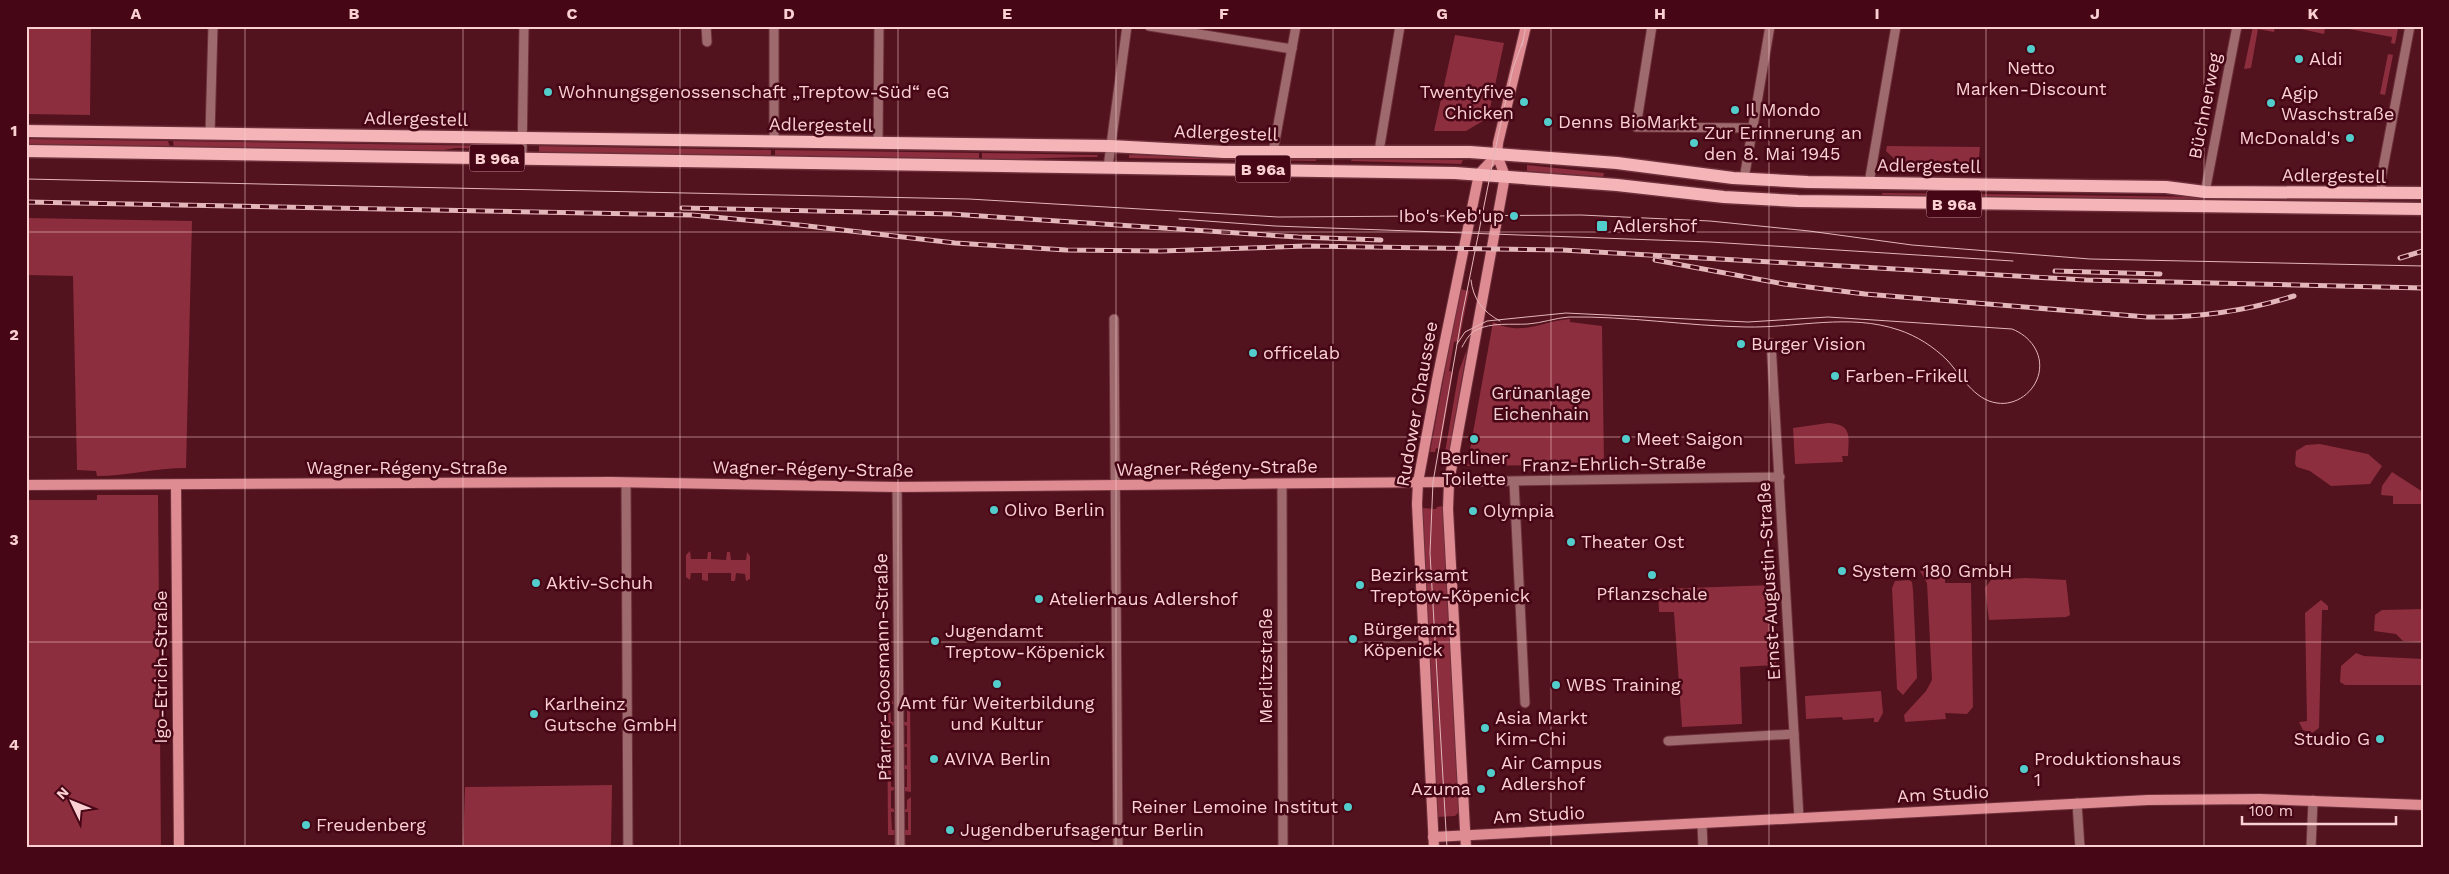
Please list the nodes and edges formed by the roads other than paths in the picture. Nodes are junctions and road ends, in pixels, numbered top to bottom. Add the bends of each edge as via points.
1 (213, 26) edge
2 (524, 26) edge
3 (706, 26) edge
4 (774, 26) edge
5 (879, 26) edge
6 (1128, 26) edge
7 (1149, 26) edge
8 (1296, 26) edge
9 (1400, 26) edge
10 (1526, 26) edge
11 (1652, 26) edge
12 (1770, 26) edge
13 (1896, 26) edge
14 (2237, 26) edge
15 (2410, 26) edge
16 (707, 42) dead end
17 (1292, 49) junction
18 (1753, 128) junction
19 (26, 131) edge
20 (210, 134) junction
21 (522, 138) junction
22 (774, 142) junction
23 (878, 143) junction
24 (1110, 146) junction
25 (1379, 150) junction
26 (26, 151) edge
27 (1273, 152) junction
28 (1496, 155) junction
29 (522, 158) junction
30 (1108, 167) junction
31 (1479, 174) junction
32 (1505, 176) junction
33 (1744, 179) junction
34 (1869, 183) junction
35 (2205, 192) junction
36 (2382, 194) junction
37 (2423, 194) edge
38 (2423, 209) edge
39 (2382, 210) junction
40 (1114, 319) dead end
41 (1771, 343) dead end
42 (1780, 477) junction
43 (626, 482) junction
44 (1418, 482) junction
45 (1449, 482) junction
46 (1514, 482) junction
47 (1282, 484) junction
48 (26, 485) edge
49 (1115, 485) junction
50 (176, 486) junction
51 (897, 487) junction
52 (1525, 703) dead end
53 (1794, 734) junction
54 (1668, 742) dead end
55 (2314, 800) junction
56 (2077, 803) junction
57 (2423, 805) edge
58 (1799, 818) junction
59 (1702, 824) junction
60 (1465, 835) junction
61 (1433, 837) junction
62 (179, 848) edge
63 (628, 848) edge
64 (900, 848) edge
65 (1118, 848) edge
66 (1284, 848) edge
67 (1434, 848) edge
68 (1466, 848) edge
69 (1703, 848) edge
70 (2080, 848) edge
71 (2311, 848) edge

1 - 20 street
2 - 21 street
3 - 16 street
4 - 22 street
5 - 23 street
6 - 24 street
7 - 17 street
8 - 17 street
9 - 25 street
10 - 28 street
11 - 18 street via 1636,127
12 - 18 street
13 - 34 street
14 - 35 street, Büchnerweg
15 - 36 street via 2381,179
17 - 27 street
18 - 33 street
19 - 20 main road, Adlergestell / B 96a
20 - 21 main road, Adlergestell / B 96a
21 - 22 main road, Adlergestell / B 96a
21 - 29 street
22 - 23 main road, Adlergestell / B 96a
23 - 24 main road, Adlergestell / B 96a
24 - 27 main road, Adlergestell / B 96a
24 - 30 street
25 - 27 main road, Adlergestell / B 96a
25 - 28 main road, Adlergestell / B 96a
26 - 29 main road, Adlergestell / B 96a
28 - 31 street
28 - 32 street
28 - 33 main road, Adlergestell / B 96a via 1564,158
29 - 30 main road, Adlergestell / B 96a
30 - 31 main road, Adlergestell / B 96a
31 - 32 main road, Adlergestell / B 96a
31 - 44 street, Rudower Chaussee
32 - 39 main road, Adlergestell / B 96a via 1724,198 1798,201
32 - 45 street
33 - 34 main road, Adlergestell / B 96a
34 - 35 main road, Adlergestell / B 96a via 2166,187
35 - 36 main road, Adlergestell / B 96a
36 - 37 main road, Adlergestell / B 96a
36 - 39 main road
38 - 39 main road, Adlergestell / B 96a
40 - 49 street
41 - 42 street, Ernst-Augustin-Straße
42 - 46 street, Franz-Ehrlich-Straße
42 - 53 street, Ernst-Augustin-Straße
43 - 50 street, Wagner-Régeny-Straße
43 - 51 street, Wagner-Régeny-Straße
43 - 63 street
44 - 45 street, Wagner-Régeny-Straße
44 - 47 street, Wagner-Régeny-Straße
44 - 61 street, Rudower Chaussee
45 - 46 street, Franz-Ehrlich-Straße
45 - 60 street
46 - 52 street
47 - 49 street, Wagner-Régeny-Straße
47 - 66 street, Merlitzstraße
48 - 50 street, Wagner-Régeny-Straße
49 - 51 street, Wagner-Régeny-Straße
49 - 65 street
50 - 62 street, Igo-Etrich-Straße
51 - 64 street, Pfarrer-Goosmann-Straße
53 - 54 street
53 - 58 street, Ernst-Augustin-Straße
55 - 56 street, Am Studio
55 - 57 street, Am Studio
55 - 71 street
56 - 58 street, Am Studio
56 - 70 street
58 - 59 street, Am Studio
59 - 60 street, Am Studio
59 - 69 street
60 - 61 street, Am Studio
60 - 68 street
61 - 67 street, Rudower Chaussee

